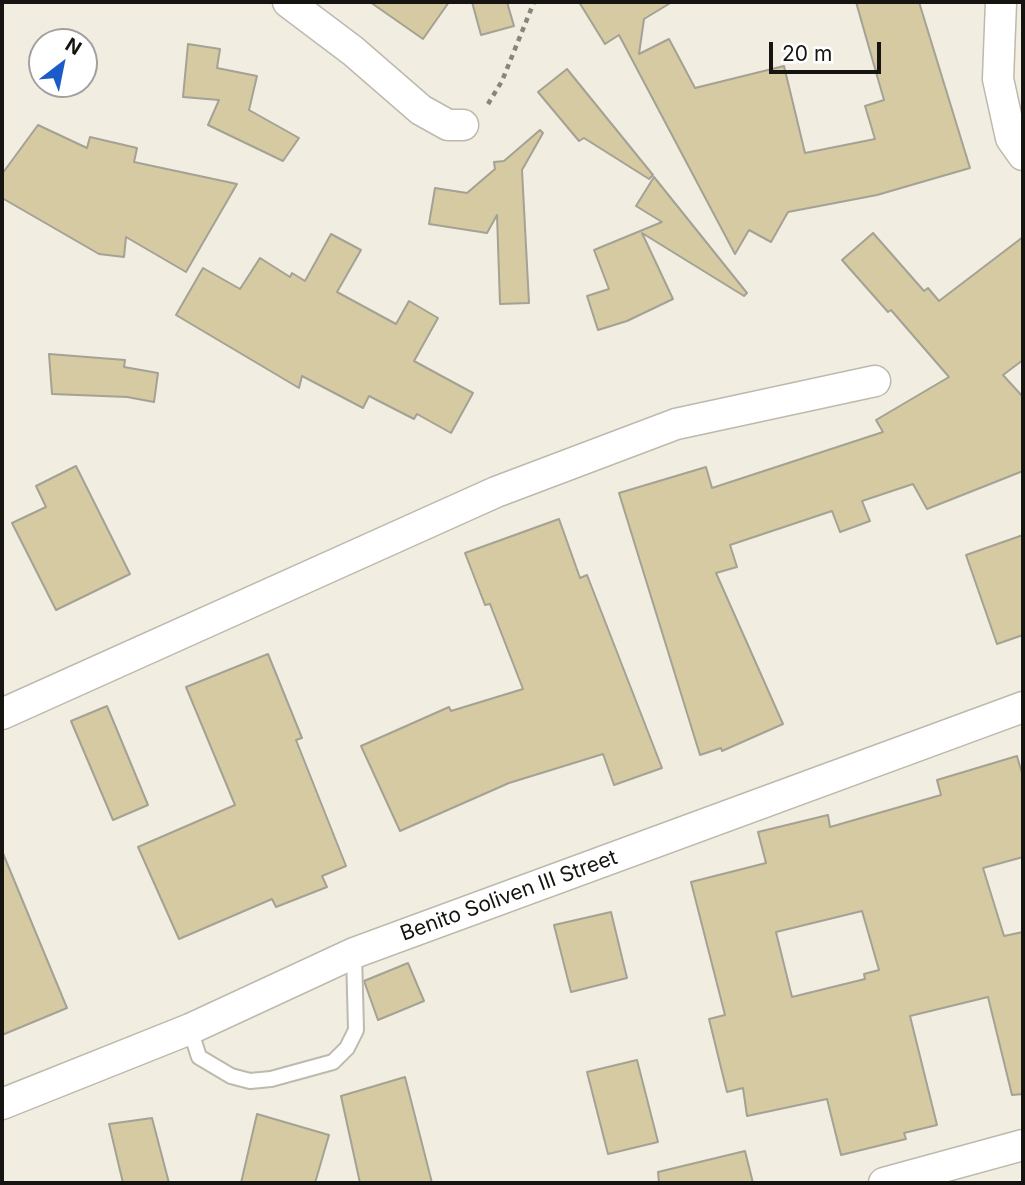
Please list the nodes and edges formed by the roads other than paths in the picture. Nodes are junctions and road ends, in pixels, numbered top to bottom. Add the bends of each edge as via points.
1 (288, 2) edge
2 (1001, 2) edge
3 (463, 125) road end
4 (1023, 155) edge
5 (874, 381) dead end
6 (1023, 707) edge
7 (2, 714) edge
8 (354, 953) junction
9 (190, 1029) junction
10 (2, 1104) edge
11 (1023, 1145) edge
12 (884, 1183) edge

1 - 3 street via 421,110 448,125
2 - 4 street via 998,79 1011,138
5 - 7 street via 676,424 496,492
6 - 8 street, Benito Soliven Ⅲ Street
8 - 9 street, Benito Soliven Ⅲ Street
8 - 9 lane via 356,1030 333,1062 250,1081 231,1076 199,1057
9 - 10 street, Benito Soliven Ⅲ Street
11 - 12 street

